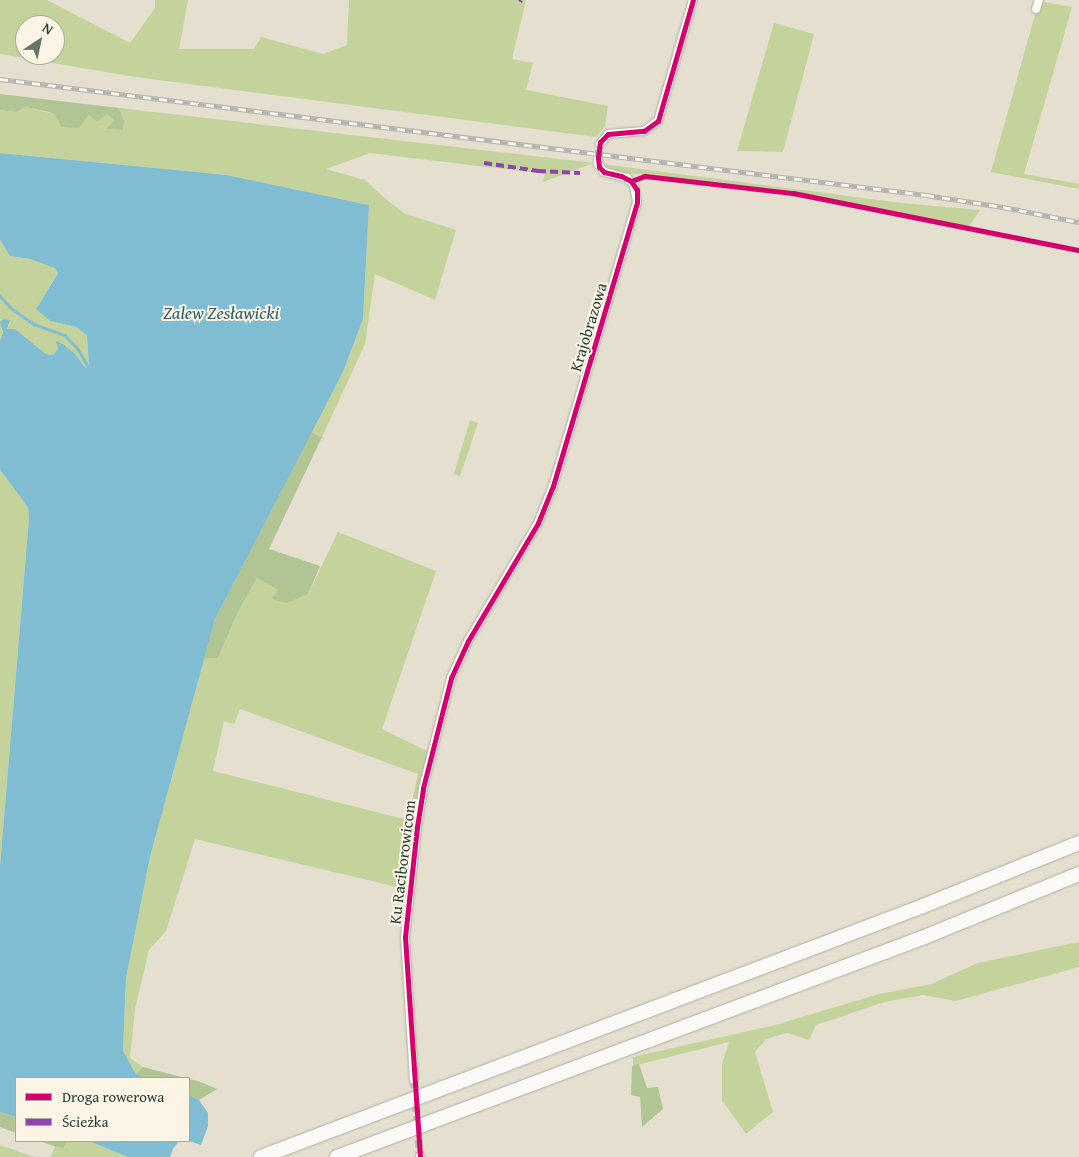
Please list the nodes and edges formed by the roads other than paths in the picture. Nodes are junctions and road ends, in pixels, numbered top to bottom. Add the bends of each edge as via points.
1 (694, 0) edge
2 (1039, 0) edge
3 (1036, 9) dead end
4 (600, 144) dead end
5 (598, 158) dead end
6 (538, 523) joint
7 (1079, 843) edge
8 (1079, 874) edge
9 (414, 1080) tunnel mouth
10 (261, 1157) edge
11 (337, 1157) edge

1 - 4 street via 658,121 644,131 608,134
2 - 3 street
5 - 6 street, Krajobrazowa via 604,172 627,178 634,185 638,202 553,486
6 - 9 street, Ku Raciborowicom via 468,640 451,678 423,788 406,937
7 - 10 highway via 923,906
8 - 11 highway via 922,938

